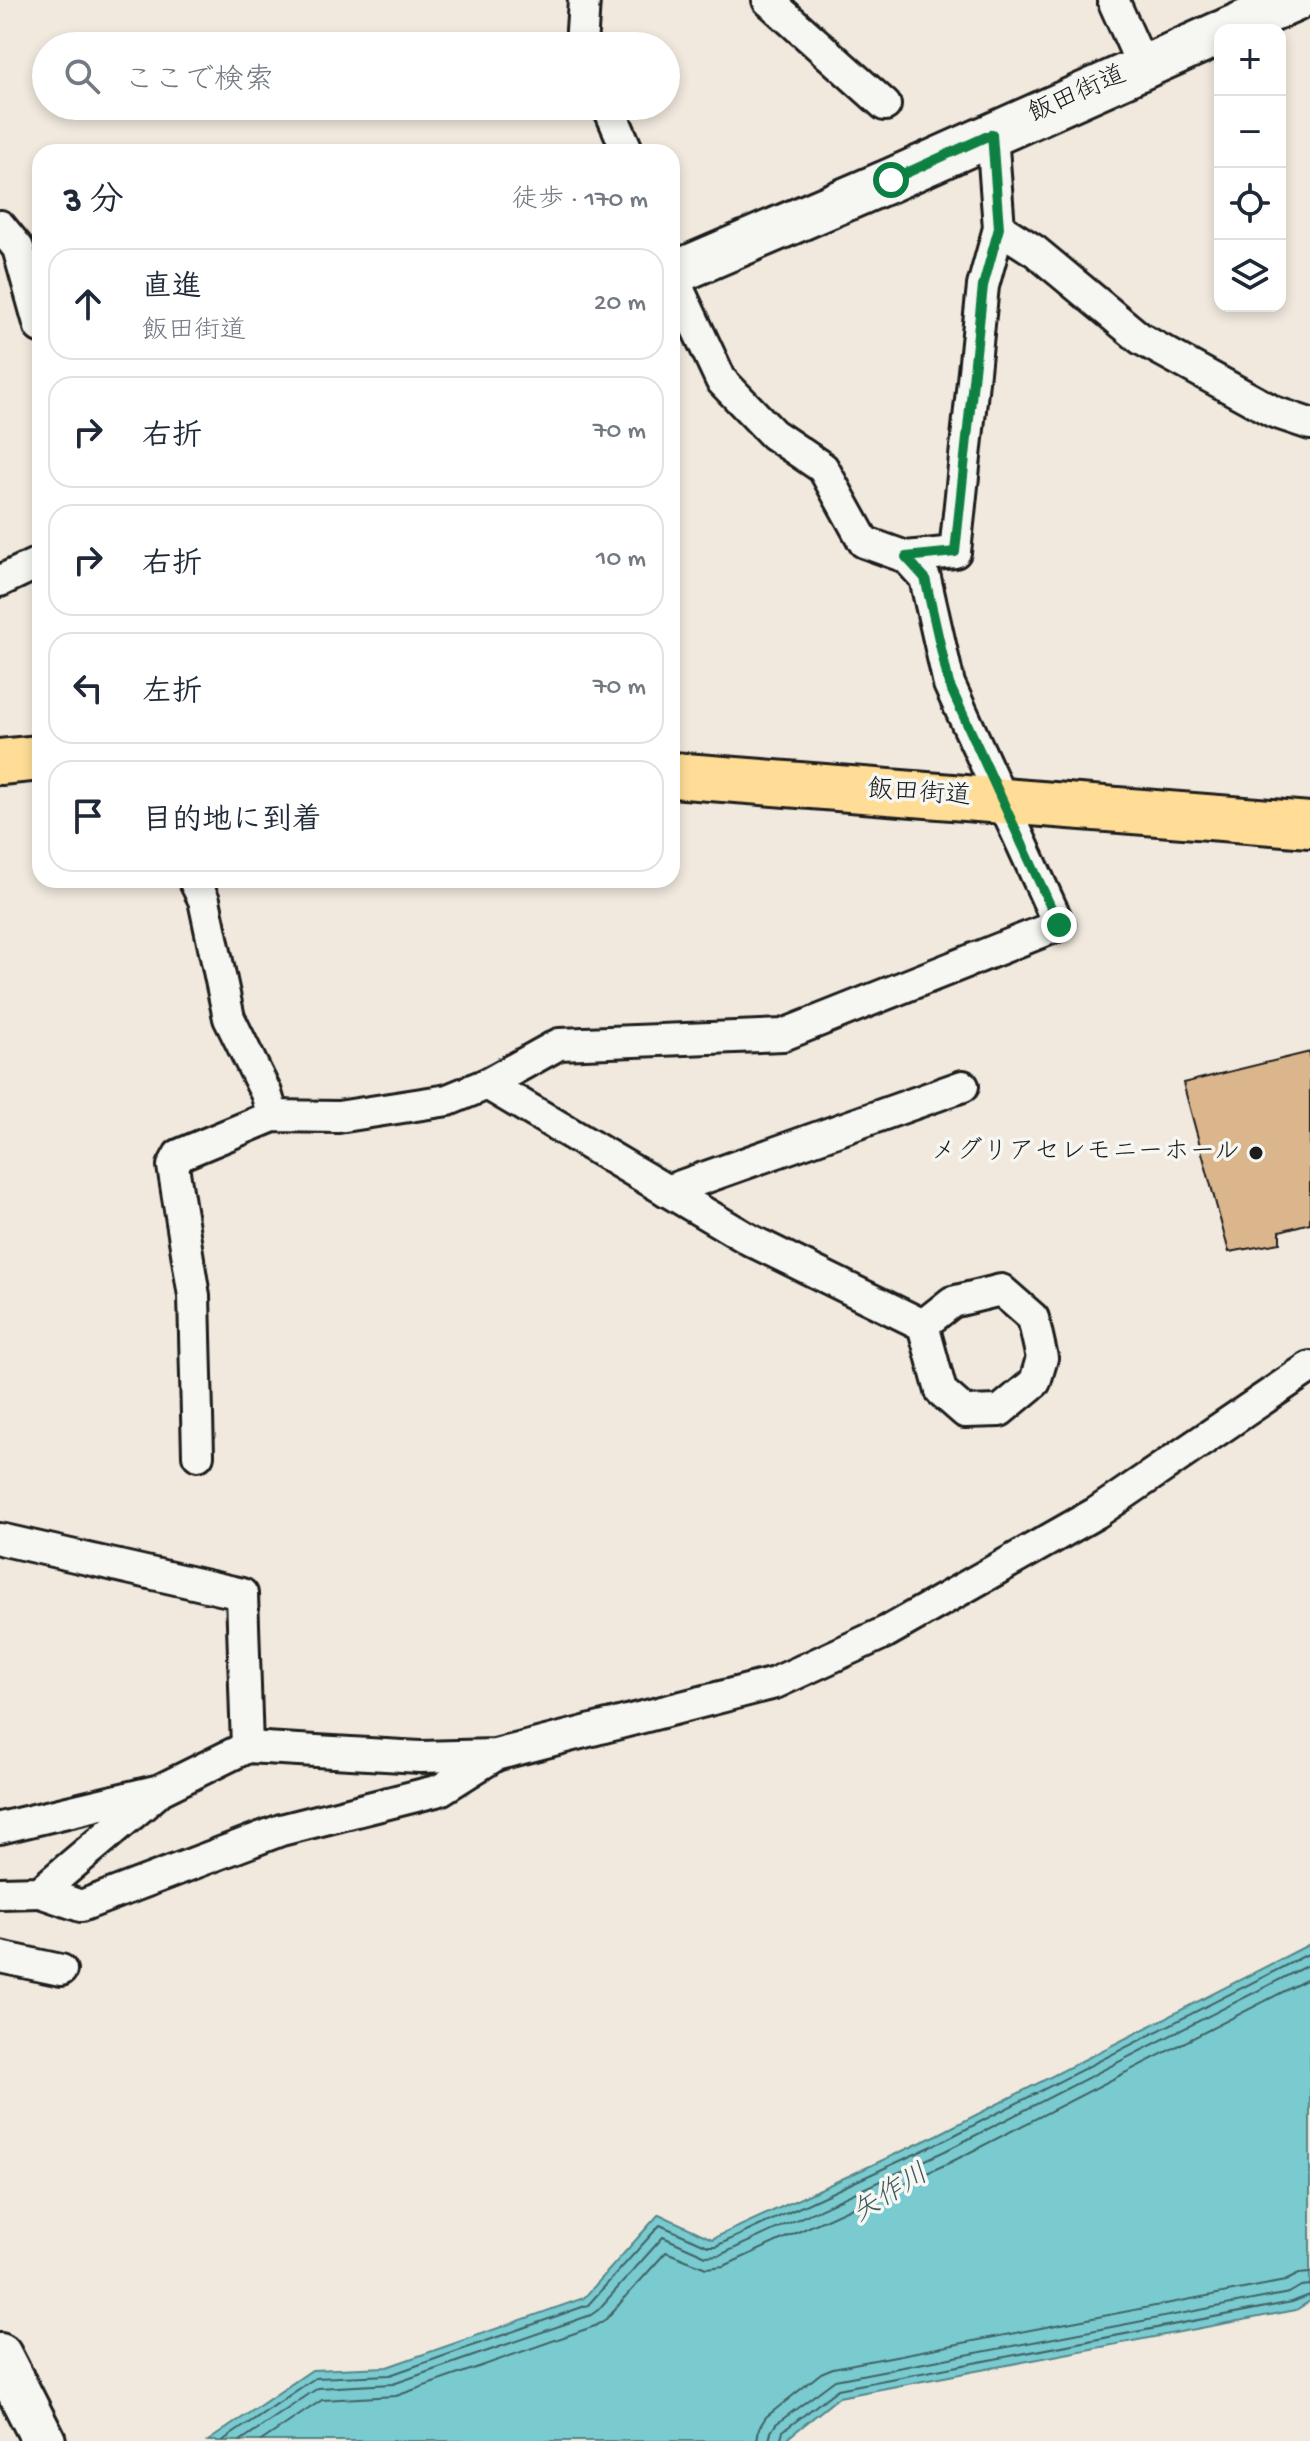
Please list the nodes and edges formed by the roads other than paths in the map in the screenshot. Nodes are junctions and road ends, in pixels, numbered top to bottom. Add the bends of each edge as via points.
1 (584, 0) edge
2 (768, 0) edge
3 (1113, 0) edge
4 (1295, 0) edge
5 (1241, 24) edge
6 (582, 32) edge
7 (1214, 36) edge
8 (1143, 67) junction
9 (885, 105) dead end
10 (614, 120) edge
11 (992, 134) junction
12 (625, 144) edge
13 (0, 226) edge
14 (999, 228) junction
15 (680, 270) edge
16 (680, 291) edge
17 (32, 298) edge
18 (1310, 424) edge
19 (906, 557) junction
20 (32, 566) edge
21 (0, 581) edge
22 (32, 759) edge
23 (0, 762) edge
24 (680, 776) edge
25 (1003, 801) junction
26 (1310, 825) edge
27 (198, 888) edge
28 (487, 1084) junction
29 (963, 1086) dead end
30 (273, 1116) junction
31 (667, 1191) junction
32 (923, 1325) dead end
33 (1310, 1367) edge
34 (198, 1455) dead end
35 (0, 1539) edge
36 (247, 1747) junction
37 (495, 1755) junction
38 (160, 1790) junction
39 (0, 1828) edge
40 (40, 1892) junction
41 (0, 1893) edge
42 (0, 1957) edge
43 (61, 1970) dead end
44 (0, 2355) edge
45 (44, 2441) edge

1 - 6 street
2 - 9 street
3 - 8 street
4 - 5 street
7 - 8 street, 飯田街道
8 - 11 street, 飯田街道
10 - 12 street
11 - 14 street
11 - 15 street, 飯田街道
13 - 17 street via 18,248
14 - 18 street via 1035,251 1141,339 1274,412
14 - 19 street via 983,286 955,552
16 - 19 street via 721,380 773,434 823,468 864,542
19 - 25 street via 925,578 949,684
20 - 21 street
22 - 23 highway
24 - 25 highway, 飯田街道
25 - 26 highway, 飯田街道
25 - 28 street via 1059,925 783,1035 559,1044
27 - 30 street via 229,1018
28 - 30 street via 448,1100 338,1117
28 - 31 street
29 - 31 street
30 - 34 street via 179,1155 173,1166 194,1296
31 - 32 street via 750,1240
33 - 37 street via 1096,1513 886,1632 775,1683
35 - 36 street via 242,1594
36 - 37 street via 420,1757
36 - 38 street
37 - 40 street via 440,1790 281,1830 81,1906
38 - 39 street
38 - 40 street
40 - 41 street
42 - 43 street
44 - 45 street

